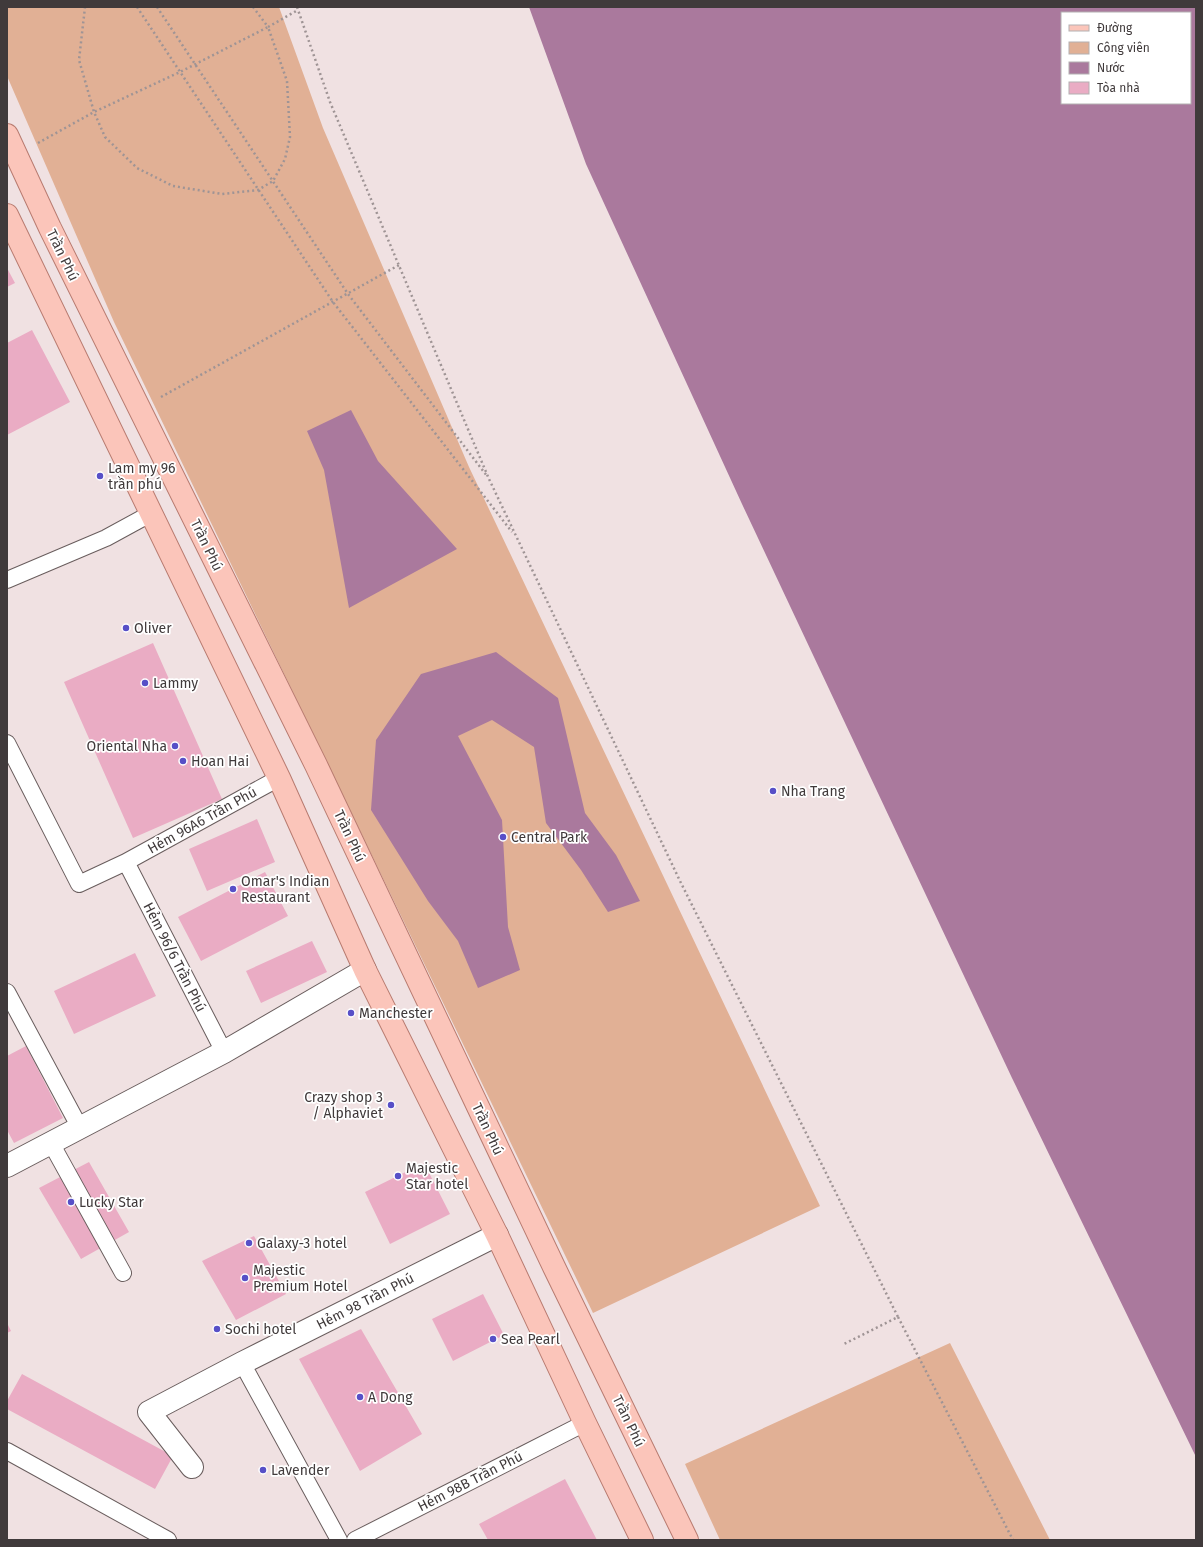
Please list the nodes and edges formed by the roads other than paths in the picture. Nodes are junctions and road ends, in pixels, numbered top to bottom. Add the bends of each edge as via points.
1 (7, 135) edge
2 (7, 215) edge
3 (150, 514) junction
4 (7, 580) edge
5 (7, 743) edge
6 (279, 778) junction
7 (126, 862) junction
8 (364, 970) junction
9 (7, 992) edge
10 (224, 1052) junction
11 (80, 1128) junction
12 (51, 1143) junction
13 (7, 1166) edge
14 (497, 1235) junction
15 (123, 1273) dead end
16 (242, 1363) junction
17 (585, 1422) junction
18 (7, 1451) edge
19 (192, 1467) dead end
20 (168, 1540) edge
21 (340, 1540) edge
22 (355, 1540) edge
23 (642, 1540) edge
24 (687, 1540) edge

1 - 24 main road, Trần Phú via 50,228 316,765 554,1268
2 - 3 main road
3 - 4 lane via 106,538
3 - 6 main road
5 - 7 lane, Hẻm 96A6 Trần Phú via 79,884
6 - 7 lane, Hẻm 96A6 Trần Phú
6 - 8 main road
7 - 10 lane, Hẻm 96/6 Trần Phú
8 - 10 street
8 - 14 main road
9 - 11 lane
10 - 11 street
11 - 12 street
12 - 13 street
12 - 15 lane
14 - 16 street, Hẻm 98 Trần Phú
14 - 17 main road
16 - 19 street, Hẻm 98 Trần Phú via 149,1412
16 - 21 lane
17 - 22 lane, Hẻm 98B Trần Phú
17 - 23 main road
18 - 20 lane

